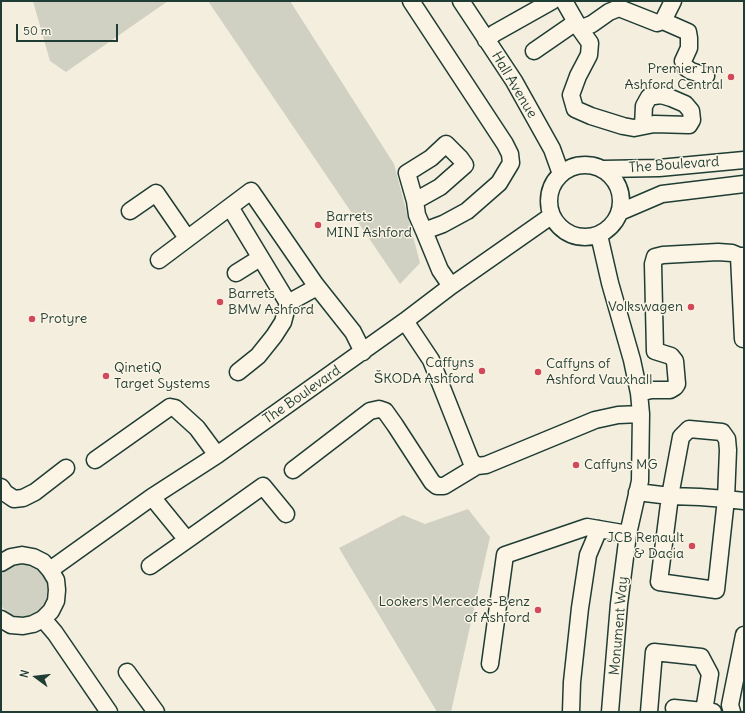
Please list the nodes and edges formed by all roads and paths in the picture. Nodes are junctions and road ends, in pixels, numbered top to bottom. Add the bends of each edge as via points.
1 (411, 1) edge
2 (461, 1) edge
3 (552, 1) edge
4 (564, 1) edge
5 (673, 1) edge
6 (663, 21) junction
7 (578, 26) junction
8 (486, 40) junction
9 (534, 50) dead end
10 (706, 76) dead end
11 (644, 126) dead end
12 (744, 160) edge
13 (603, 169) junction
14 (561, 174) junction
15 (744, 184) edge
16 (415, 201) dead end
17 (230, 207) junction
18 (130, 211) dead end
19 (620, 212) junction
20 (551, 216) junction
21 (424, 231) junction
22 (599, 235) junction
23 (187, 238) junction
24 (742, 256) edge
25 (260, 258) junction
26 (158, 260) dead end
27 (236, 273) dead end
28 (451, 286) junction
29 (318, 287) junction
30 (288, 304) junction
31 (405, 321) junction
32 (744, 339) edge
33 (362, 352) junction
34 (238, 372) dead end
35 (639, 393) junction
36 (641, 414) junction
37 (217, 455) junction
38 (95, 460) dead end
39 (477, 466) junction
40 (66, 468) dead end
41 (293, 470) dead end
42 (1, 487) edge
43 (637, 492) junction
44 (670, 496) junction
45 (152, 497) junction
46 (726, 499) junction
47 (744, 501) edge
48 (286, 514) dead end
49 (599, 529) junction
50 (628, 534) junction
51 (187, 540) junction
52 (1, 562) edge
53 (150, 566) dead end
54 (50, 570) junction
55 (1, 619) edge
56 (43, 619) junction
57 (744, 636) edge
58 (490, 664) dead end
59 (126, 672) dead end
60 (674, 708) dead end
61 (731, 708) edge
62 (709, 711) edge
63 (109, 712) edge
64 (156, 712) edge
65 (571, 712) edge
66 (610, 712) edge
67 (649, 712) edge

1 - 21 street via 505,144 511,163 499,183 467,211
2 - 8 street, Hall Avenue
3 - 8 street
4 - 7 street
5 - 6 street
6 - 7 street via 657,23 619,8 592,24
6 - 10 street via 688,32 684,67
7 - 9 street
7 - 11 street via 590,43 589,55 571,95 575,109 623,126
8 - 14 street, Hall Avenue via 514,81 552,149
12 - 13 street, The Boulevard via 660,168
13 - 14 street via 589,164 576,165
13 - 19 street via 613,177 619,187 622,200
14 - 20 street via 550,191 548,204
15 - 19 street, The Boulevard via 662,194
16 - 21 street via 417,215
17 - 23 street
17 - 25 street
17 - 29 street via 251,191
18 - 23 street via 156,193
19 - 22 street via 614,223
20 - 22 street via 559,227 570,234 586,238
20 - 28 street, The Boulevard
21 - 28 street via 440,270
22 - 35 street, Monument Way
23 - 26 street
24 - 32 street
24 - 35 street via 718,252 655,257 652,264 655,351 671,356 675,360 677,384 670,390
25 - 27 street
25 - 30 street
28 - 31 street, The Boulevard
29 - 30 street
29 - 33 street via 353,332
30 - 34 street via 283,322 274,336 258,356
31 - 33 street, The Boulevard
31 - 39 street via 431,360 471,461
33 - 37 street, The Boulevard
35 - 36 street, Monument Way
36 - 39 street via 595,420 486,465
36 - 43 street, Monument Way via 640,481
37 - 38 street via 196,428 175,408 170,407
37 - 45 street, The Boulevard
39 - 41 street via 444,486 437,486 428,477 385,411 379,409 370,411
40 - 42 street via 23,498 14,499
43 - 44 street
43 - 50 street, Monument Way
44 - 46 street
44 - 46 street via 680,437 689,429 722,432 727,439
44 - 46 street via 659,582 716,590
45 - 51 street
45 - 54 street, The Boulevard
46 - 47 street
48 - 51 street via 263,486
49 - 50 street
49 - 58 street via 587,527 505,555
49 - 65 street via 588,555 580,608
50 - 66 street, Monument Way
51 - 53 street
52 - 54 street via 22,555 43,562
54 - 56 street via 56,580 56,601
55 - 56 street via 12,625 23,626
56 - 63 street
57 - 61 street
59 - 64 street
60 - 62 street
62 - 67 street via 710,674 701,657 654,652

